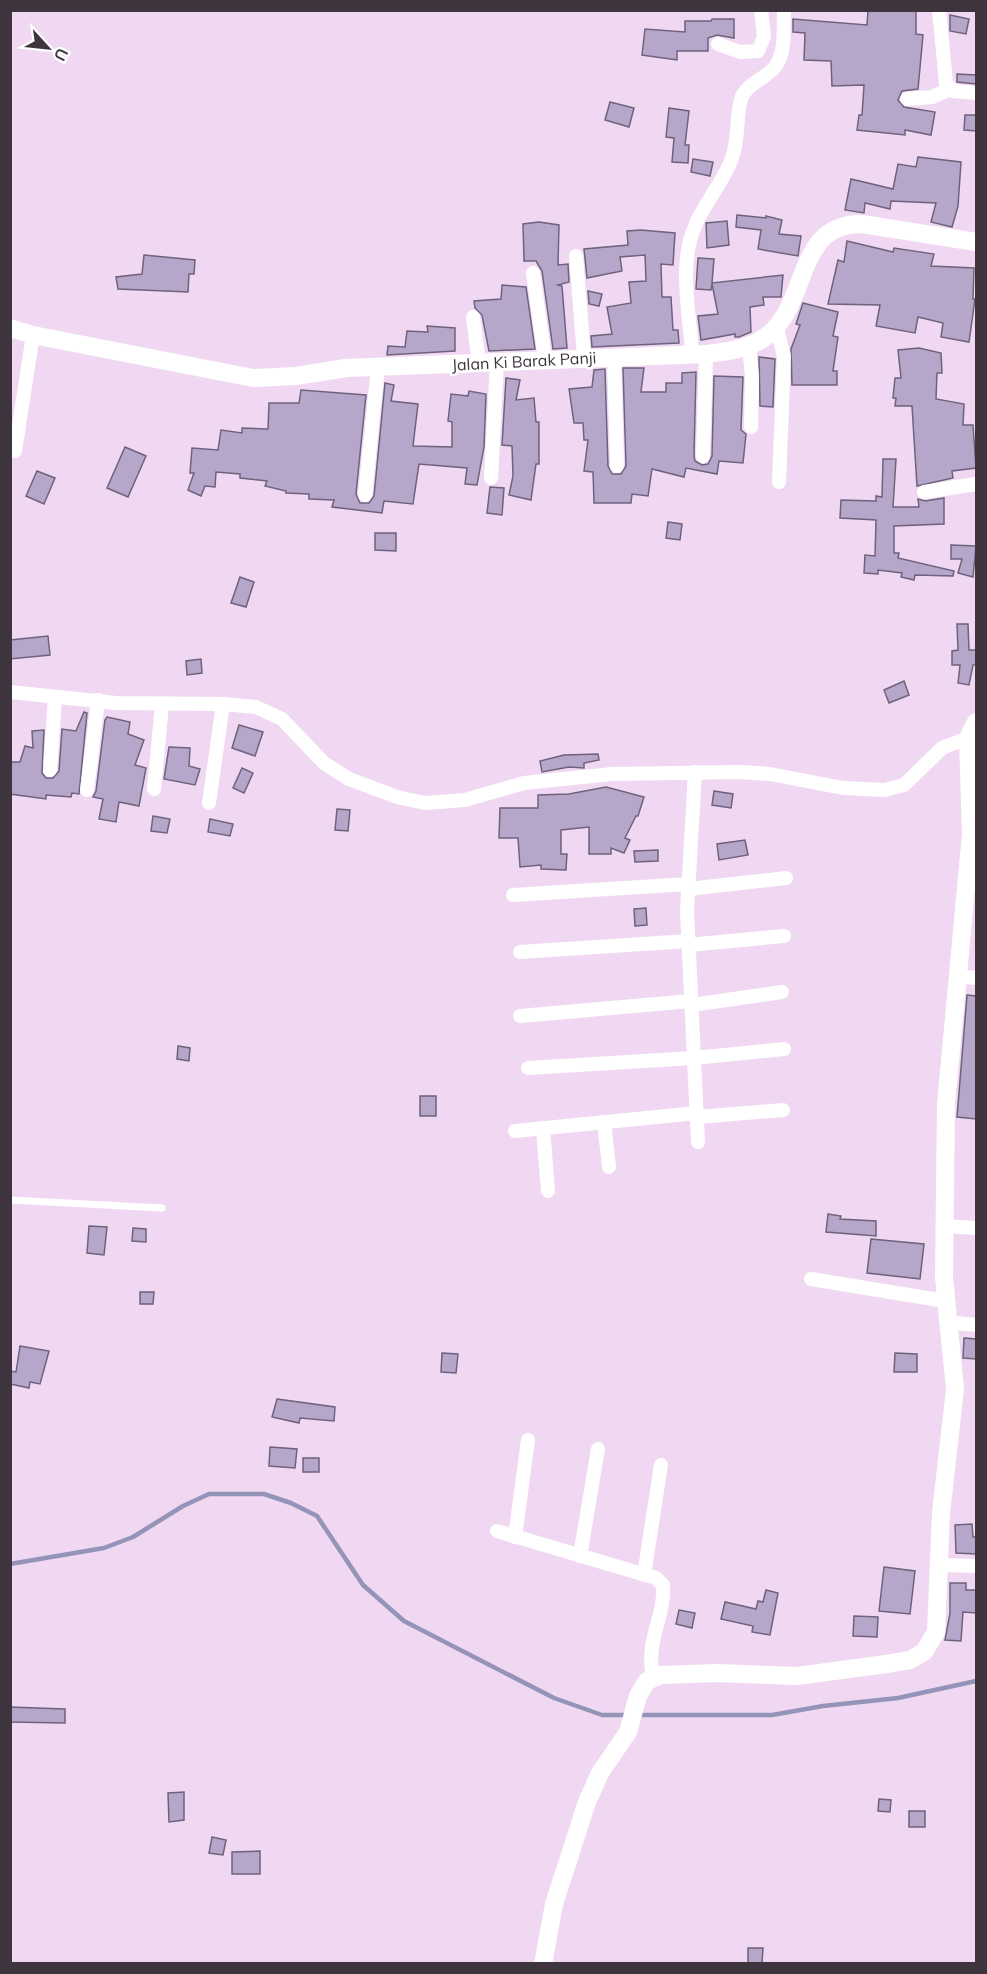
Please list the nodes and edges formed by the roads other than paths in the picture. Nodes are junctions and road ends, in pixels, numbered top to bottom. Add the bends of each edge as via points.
1 (761, 10) edge
2 (784, 10) edge
3 (939, 10) edge
4 (718, 44) dead end
5 (950, 89) junction
6 (976, 93) edge
7 (907, 99) dead end
8 (976, 242) edge
9 (576, 256) dead end
10 (533, 273) dead end
11 (473, 317) dead end
12 (776, 326) junction
13 (10, 328) edge
14 (33, 335) junction
15 (749, 345) junction
16 (699, 354) junction
17 (614, 356) junction
18 (584, 357) junction
19 (545, 359) junction
20 (488, 363) junction
21 (378, 367) junction
22 (751, 427) dead end
23 (15, 451) dead end
24 (703, 456) dead end
25 (617, 466) dead end
26 (491, 478) dead end
27 (779, 482) dead end
28 (976, 484) edge
29 (924, 492) dead end
30 (365, 495) dead end
31 (10, 692) edge
32 (55, 697) junction
33 (99, 700) junction
34 (223, 704) junction
35 (162, 705) junction
36 (972, 730) edge
37 (50, 770) dead end
38 (694, 772) junction
39 (154, 789) dead end
40 (87, 790) dead end
41 (209, 803) dead end
42 (786, 879) dead end
43 (688, 886) junction
44 (513, 895) dead end
45 (784, 936) dead end
46 (688, 943) junction
47 (520, 952) dead end
48 (957, 976) junction
49 (976, 978) edge
50 (782, 992) dead end
51 (691, 1003) junction
52 (520, 1016) dead end
53 (784, 1049) dead end
54 (694, 1058) junction
55 (528, 1068) dead end
56 (783, 1110) dead end
57 (697, 1115) junction
58 (604, 1122) junction
59 (543, 1128) junction
60 (515, 1131) dead end
61 (698, 1142) dead end
62 (609, 1167) dead end
63 (548, 1191) dead end
64 (10, 1200) edge
65 (162, 1208) dead end
66 (945, 1226) junction
67 (976, 1228) edge
68 (811, 1279) dead end
69 (945, 1300) junction
70 (946, 1322) junction
71 (976, 1325) edge
72 (528, 1440) dead end
73 (598, 1449) dead end
74 (661, 1466) dead end
75 (497, 1531) dead end
76 (515, 1536) junction
77 (580, 1556) junction
78 (940, 1565) junction
79 (976, 1566) edge
80 (644, 1575) junction
81 (653, 1678) junction
82 (543, 1964) edge

1 - 4 street via 764,38 758,51 740,52
2 - 16 street via 783,47 776,66 741,100 739,135 731,161 691,237 686,275
3 - 5 street via 946,83
5 - 6 street
5 - 7 street via 932,97
8 - 12 street, Jalan Ki Barak Panji via 862,224 833,228 818,241 788,310
9 - 18 street
10 - 19 street
11 - 20 street
12 - 15 street, Jalan Ki Barak Panji
12 - 27 street via 784,356
13 - 14 street, Jalan Ki Barak Panji
14 - 21 street, Jalan Ki Barak Panji via 254,378
14 - 23 street
15 - 16 street, Jalan Ki Barak Panji
15 - 22 street
16 - 17 street, Jalan Ki Barak Panji
16 - 24 street
17 - 18 street, Jalan Ki Barak Panji
17 - 25 street
18 - 19 street, Jalan Ki Barak Panji
19 - 20 street, Jalan Ki Barak Panji
20 - 21 street, Jalan Ki Barak Panji
20 - 26 street
21 - 30 street
28 - 29 street
31 - 32 street
32 - 33 street
32 - 37 street
33 - 35 street
33 - 40 street
34 - 35 street
34 - 38 street via 271,712 293,728 335,771 364,786 411,801 465,800 524,783 570,777
34 - 41 street
35 - 39 street
36 - 38 street via 942,748 904,785 885,790 843,788 770,774
36 - 48 street via 971,834
38 - 43 street
42 - 43 street
43 - 44 street
43 - 46 street
45 - 46 street
46 - 47 street
46 - 51 street
48 - 49 street
48 - 66 street via 946,1104
50 - 51 street
51 - 52 street
51 - 54 street
53 - 54 street
54 - 55 street
54 - 57 street
56 - 57 street
57 - 58 street
57 - 61 street
58 - 59 street
58 - 62 street
59 - 60 street
59 - 63 street
64 - 65 lane
66 - 67 street
66 - 69 street
68 - 69 street
69 - 70 street
70 - 71 street
70 - 78 street via 955,1389 941,1513
72 - 76 street
73 - 77 street
74 - 80 street
75 - 76 street
76 - 77 street
77 - 80 street
78 - 79 street
78 - 81 street via 936,1632 924,1652 910,1660 797,1676 717,1673
80 - 81 street via 663,1585 650,1650
81 - 82 street via 642,1686 628,1732 600,1773 587,1802 556,1894

